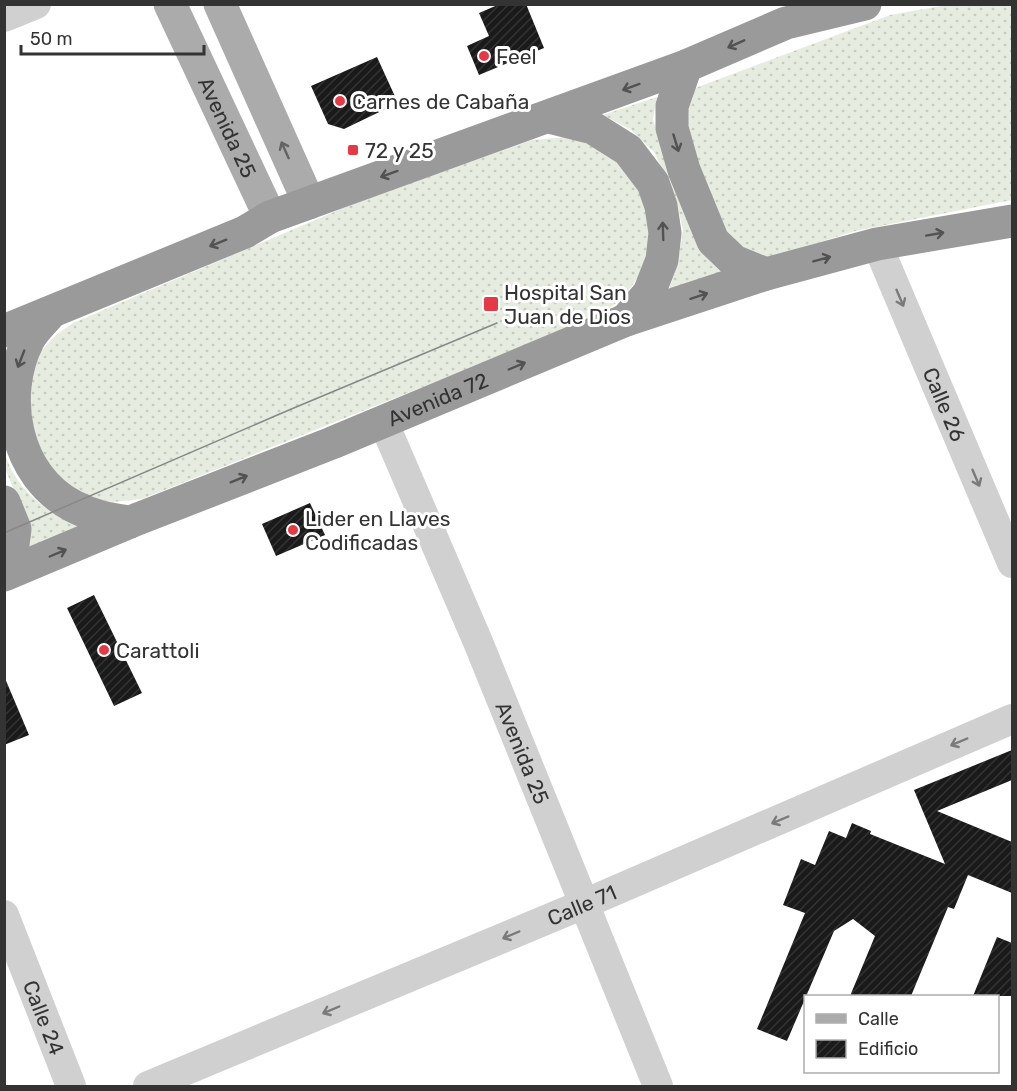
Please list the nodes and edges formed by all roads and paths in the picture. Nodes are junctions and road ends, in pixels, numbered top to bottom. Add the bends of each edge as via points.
1 (36, 4) edge
2 (170, 4) edge
3 (220, 4) edge
4 (865, 4) edge
5 (785, 11) edge
6 (4, 17) edge
7 (686, 66) junction
8 (549, 117) junction
9 (309, 203) junction
10 (270, 217) junction
11 (1012, 221) edge
12 (877, 244) junction
13 (766, 274) junction
14 (52, 310) junction
15 (626, 320) junction
16 (4, 331) edge
17 (383, 421) junction
18 (4, 502) edge
19 (130, 522) junction
20 (1012, 563) edge
21 (4, 568) edge
22 (4, 575) edge
23 (1012, 719) edge
24 (585, 904) junction
25 (4, 915) edge
26 (71, 1086) edge
27 (148, 1086) edge
28 (658, 1086) edge

1 - 6 street
2 - 10 main road, Avenida 25
9 -> 3 main road, Avenida 25
4 - 5 highway
5 -> 7 highway
7 -> 8 highway
7 -> 13 highway via 672,106 672,128 684,170 713,241 734,261
8 -> 9 highway
15 -> 8 highway via 649,293 662,260 664,224 653,183 628,150 593,128
9 - 10 highway
10 -> 14 highway via 245,232
12 -> 11 highway, Avenida 72
13 -> 12 highway, Avenida 72
12 -> 20 street, Calle 26
15 -> 13 highway, Avenida 72
14 - 16 highway
14 -> 19 highway via 28,340 14,376 13,414 23,451 51,490 71,505 100,518
17 -> 15 highway, Avenida 72
19 -> 17 highway, Avenida 72
17 - 24 street, Avenida 25
18 - 21 highway via 15,529 12,552
22 -> 19 highway, Avenida 72
23 -> 24 street, Calle 71
24 -> 27 street, Calle 71
24 - 28 street, Avenida 25
25 - 26 street, Calle 24

